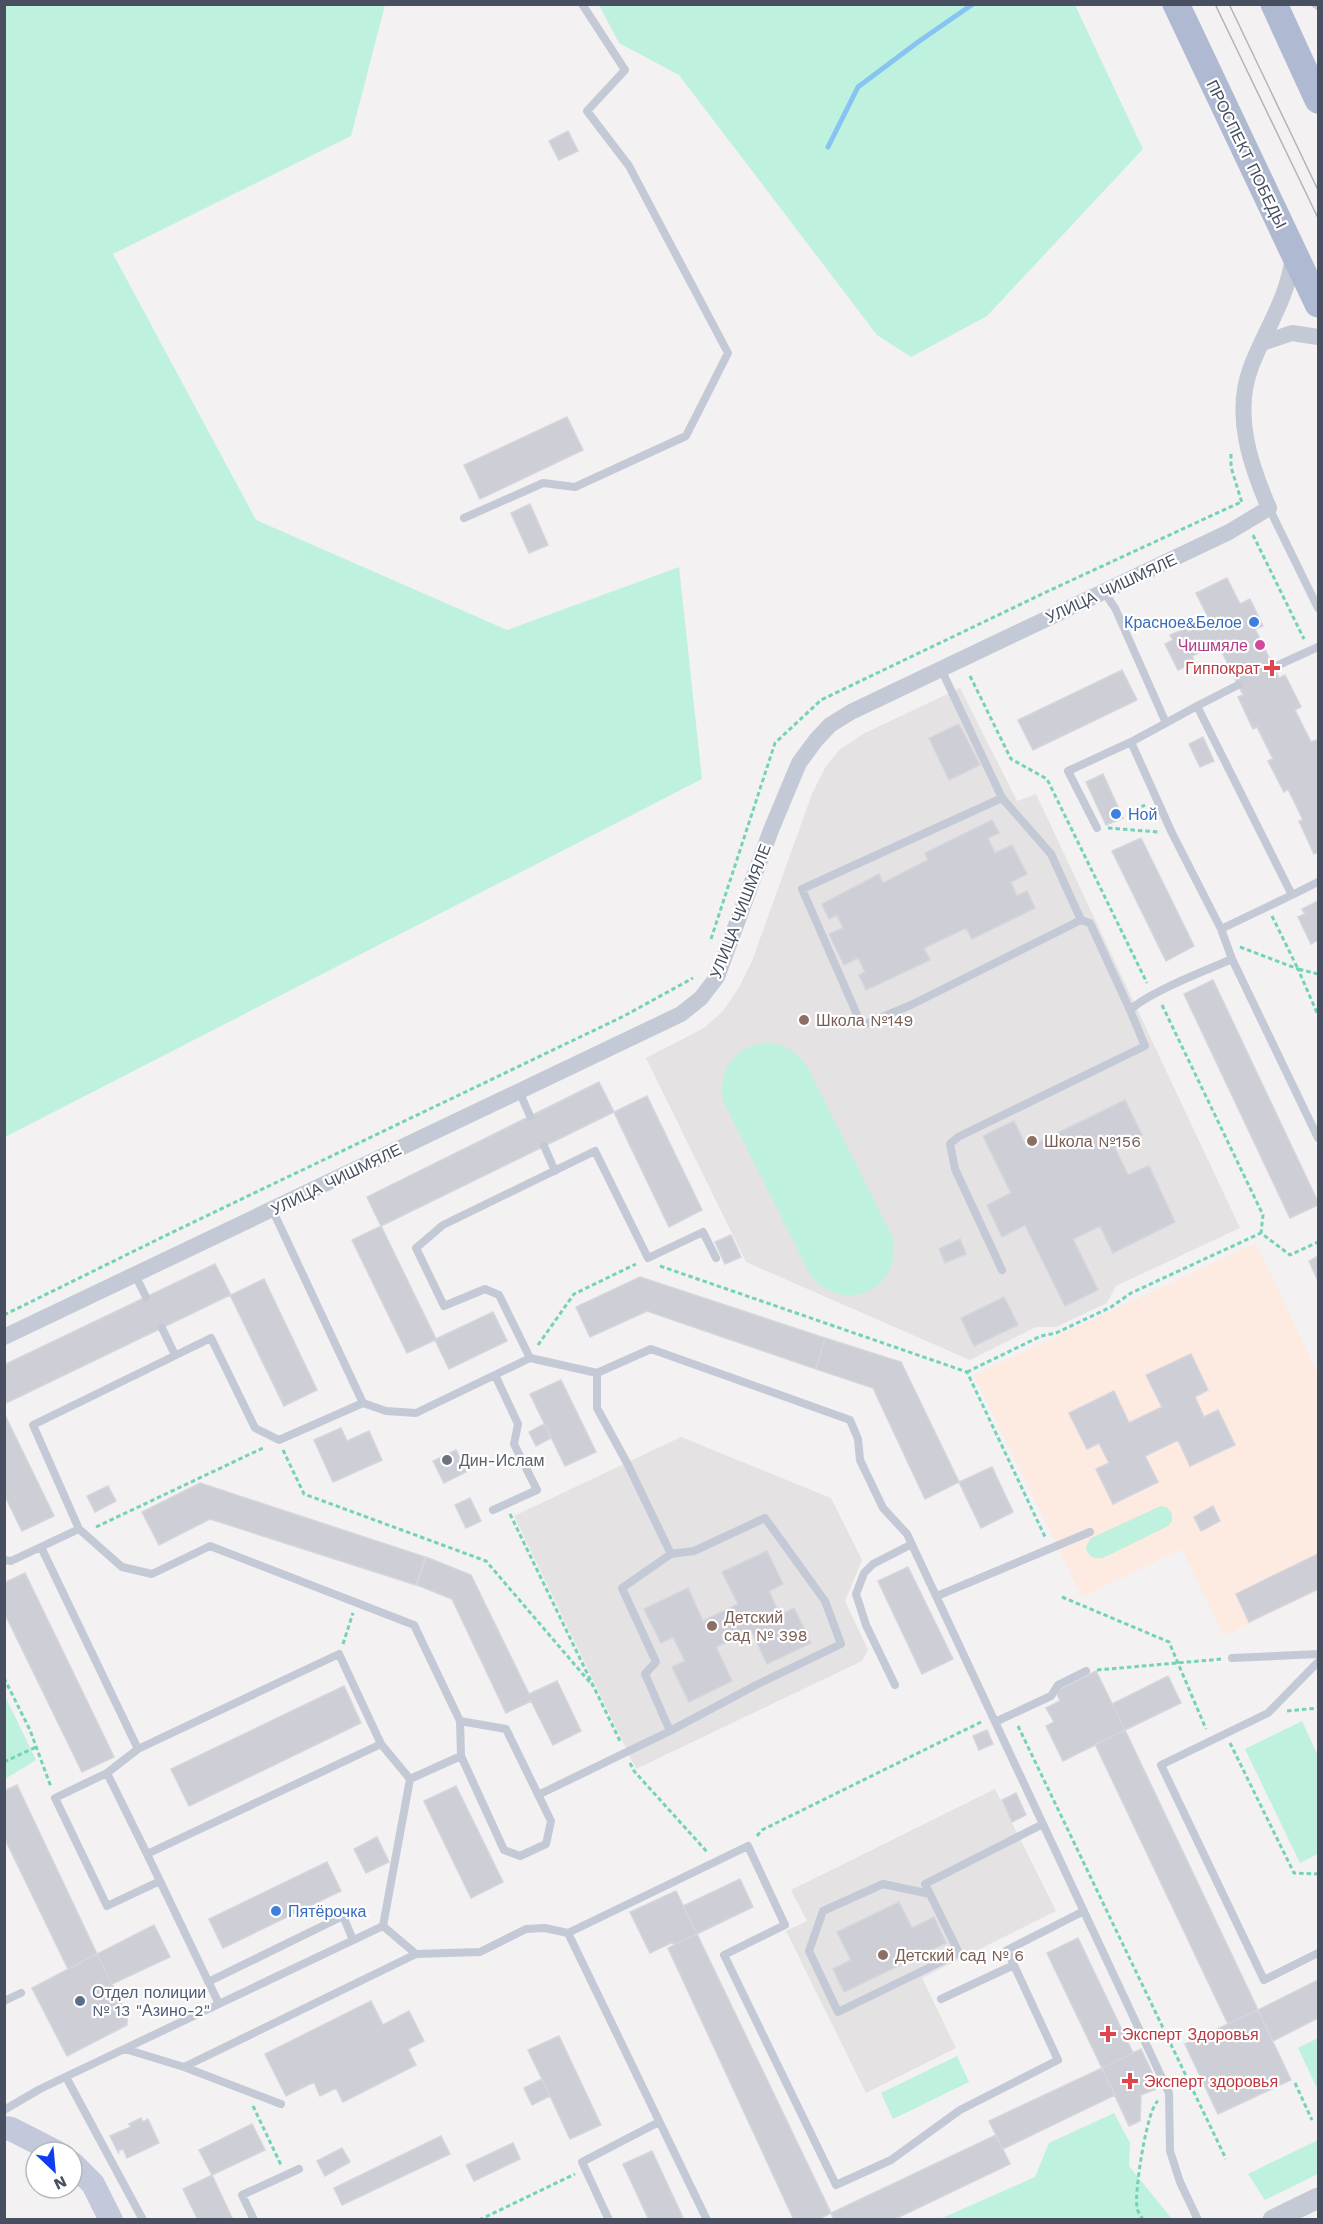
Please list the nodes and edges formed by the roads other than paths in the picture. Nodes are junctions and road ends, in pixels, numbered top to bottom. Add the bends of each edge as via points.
1 (582, 4) edge
2 (1176, 4) edge
3 (1274, 4) edge
4 (1318, 100) edge
5 (1293, 251) junction
6 (1318, 304) edge
7 (1318, 337) edge
8 (1262, 343) junction
9 (1269, 508) junction
10 (464, 518) dead end
11 (1104, 592) junction
12 (1318, 608) edge
13 (1318, 646) edge
14 (1274, 667) dead end
15 (940, 669) junction
16 (1238, 685) dead end
17 (1197, 706) junction
18 (1166, 723) junction
19 (1131, 742) junction
20 (1002, 798) junction
21 (1097, 828) road end
22 (1318, 882) edge
23 (1292, 895) junction
24 (1081, 920) junction
25 (1221, 929) junction
26 (1232, 959) junction
27 (1130, 1010) junction
28 (519, 1091) junction
29 (530, 1116) dead end
30 (1318, 1138) edge
31 (544, 1146) dead end
32 (555, 1170) junction
33 (272, 1209) junction
34 (716, 1258) dead end
35 (1002, 1270) dead end
36 (135, 1275) junction
37 (146, 1297) dead end
38 (162, 1328) dead end
39 (4, 1337) edge
40 (175, 1355) junction
41 (530, 1358) junction
42 (597, 1373) junction
43 (495, 1375) junction
44 (363, 1403) junction
45 (493, 1510) dead end
46 (81, 1531) junction
47 (1090, 1532) dead end
48 (912, 1544) junction
49 (41, 1546) junction
50 (671, 1554) junction
51 (4, 1560) edge
52 (937, 1596) junction
53 (1318, 1654) edge
54 (1232, 1658) road end
55 (1318, 1662) edge
56 (1086, 1671) road end
57 (895, 1685) dead end
58 (994, 1719) junction
59 (460, 1721) junction
60 (670, 1731) junction
61 (381, 1744) junction
62 (138, 1749) junction
63 (461, 1756) junction
64 (107, 1773) junction
65 (410, 1779) junction
66 (538, 1795) junction
67 (1043, 1824) junction
68 (147, 1854) junction
69 (160, 1881) junction
70 (930, 1894) junction
71 (1084, 1911) junction
72 (382, 1926) junction
73 (568, 1933) junction
74 (354, 1940) junction
75 (1318, 1953) edge
76 (416, 1954) junction
77 (1014, 1965) junction
78 (208, 1982) junction
79 (21, 1993) dead end
80 (941, 1999) dead end
81 (4, 2001) edge
82 (219, 2004) junction
83 (125, 2049) junction
84 (184, 2067) junction
85 (66, 2077) junction
86 (281, 2104) dead end
87 (4, 2110) edge
88 (659, 2122) junction
89 (4, 2128) edge
90 (33, 2140) edge
91 (299, 2169) dead end
92 (84, 2175) edge
93 (1318, 2198) edge
94 (111, 2220) edge
95 (143, 2220) edge
96 (254, 2220) edge
97 (609, 2220) edge
98 (706, 2220) edge
99 (1198, 2220) edge
100 (1273, 2220) edge

1 - 10 lane via 625,70 587,111 629,166 728,353 686,436 575,487 543,483
2 - 5 main road, ПРОСПЕКТ ПОБЕДЫ
3 - 4 main road
5 - 6 main road, ПРОСПЕКТ ПОБЕДЫ
5 - 8 street via 1283,299
7 - 8 street via 1292,333
8 - 9 street via 1245,388 1243,423 1254,473
9 - 11 street, УЛИЦА ЧИШМЯЛЕ
9 - 12 lane
11 - 15 street, УЛИЦА ЧИШМЯЛЕ
11 - 18 lane via 1115,608
13 - 14 lane
15 - 20 lane
15 - 28 street, УЛИЦА ЧИШМЯЛЕ via 830,725 799,763 717,977 701,998 681,1014
16 - 17 lane
17 - 18 lane
17 - 23 lane
18 - 19 lane
19 - 21 lane via 1068,771
19 - 25 lane
20 - 24 lane via 1051,854
20 - 24 lane via 802,889 859,1019 865,1024 911,1005
22 - 23 lane
23 - 25 lane
24 - 27 lane via 1090,923
25 - 26 lane
26 - 27 lane
26 - 30 lane
27 - 35 lane via 1145,1046 958,1137 951,1144 955,1168
28 - 29 lane
28 - 33 street, УЛИЦА ЧИШМЯЛЕ
31 - 32 lane
32 - 34 lane via 595,1151 648,1258 703,1233
32 - 41 lane via 443,1225 416,1248 444,1306 485,1289 499,1295
33 - 36 street, УЛИЦА ЧИШМЯЛЕ
33 - 44 lane
36 - 37 lane
36 - 39 street, УЛИЦА ЧИШМЯЛЕ
38 - 40 lane
40 - 44 lane via 211,1338 255,1428 279,1440
40 - 46 lane via 33,1425
41 - 42 lane
41 - 43 lane
42 - 48 lane via 651,1348 850,1420 858,1438 860,1460 883,1508
42 - 50 lane via 597,1408
43 - 44 lane via 416,1413 386,1411
43 - 45 lane via 518,1424 514,1444 537,1490
46 - 49 lane
46 - 59 lane via 122,1567 152,1574 210,1546 414,1625
47 - 52 lane
48 - 52 lane
48 - 57 lane via 873,1564 864,1573 856,1594 866,1625
49 - 51 lane via 11,1561
49 - 62 lane
50 - 60 lane via 622,1588 656,1662 645,1674
50 - 60 lane via 694,1551 765,1518 825,1601 841,1644
52 - 58 lane
53 - 54 lane
55 - 75 lane via 1268,1713 1161,1765 1264,1980
56 - 58 lane via 1058,1684 1051,1696
58 - 67 lane
59 - 63 lane
59 - 66 lane via 506,1729
60 - 66 lane
61 - 62 lane via 339,1654
61 - 65 lane
61 - 68 lane
62 - 64 lane
63 - 65 lane
63 - 66 lane via 504,1850 520,1856 546,1844 551,1821
64 - 68 lane
64 - 69 lane via 55,1798 107,1906
65 - 72 lane
67 - 70 lane via 925,1884
67 - 71 lane
68 - 69 lane
69 - 78 lane
70 - 70 lane via 959,1953 838,2013 809,1952 823,1911 883,1884
71 - 77 lane via 1007,1950
71 - 99 lane via 1169,2093 1170,2151
72 - 74 lane
72 - 76 lane
73 - 76 lane via 526,1929 480,1952
73 - 77 lane via 748,1846 785,1925 724,1955 836,2185 891,2160 960,2110 1058,2060
73 - 88 lane
74 - 78 lane via 343,1916
74 - 82 lane
76 - 84 lane
77 - 80 lane
78 - 82 lane
79 - 81 lane
82 - 83 lane
83 - 84 lane
83 - 85 lane
84 - 86 lane
85 - 87 lane
85 - 95 lane
88 - 97 lane via 582,2162
88 - 98 lane
89 - 90 main road
91 - 96 lane via 242,2195
92 - 94 main road via 93,2184
93 - 100 street

